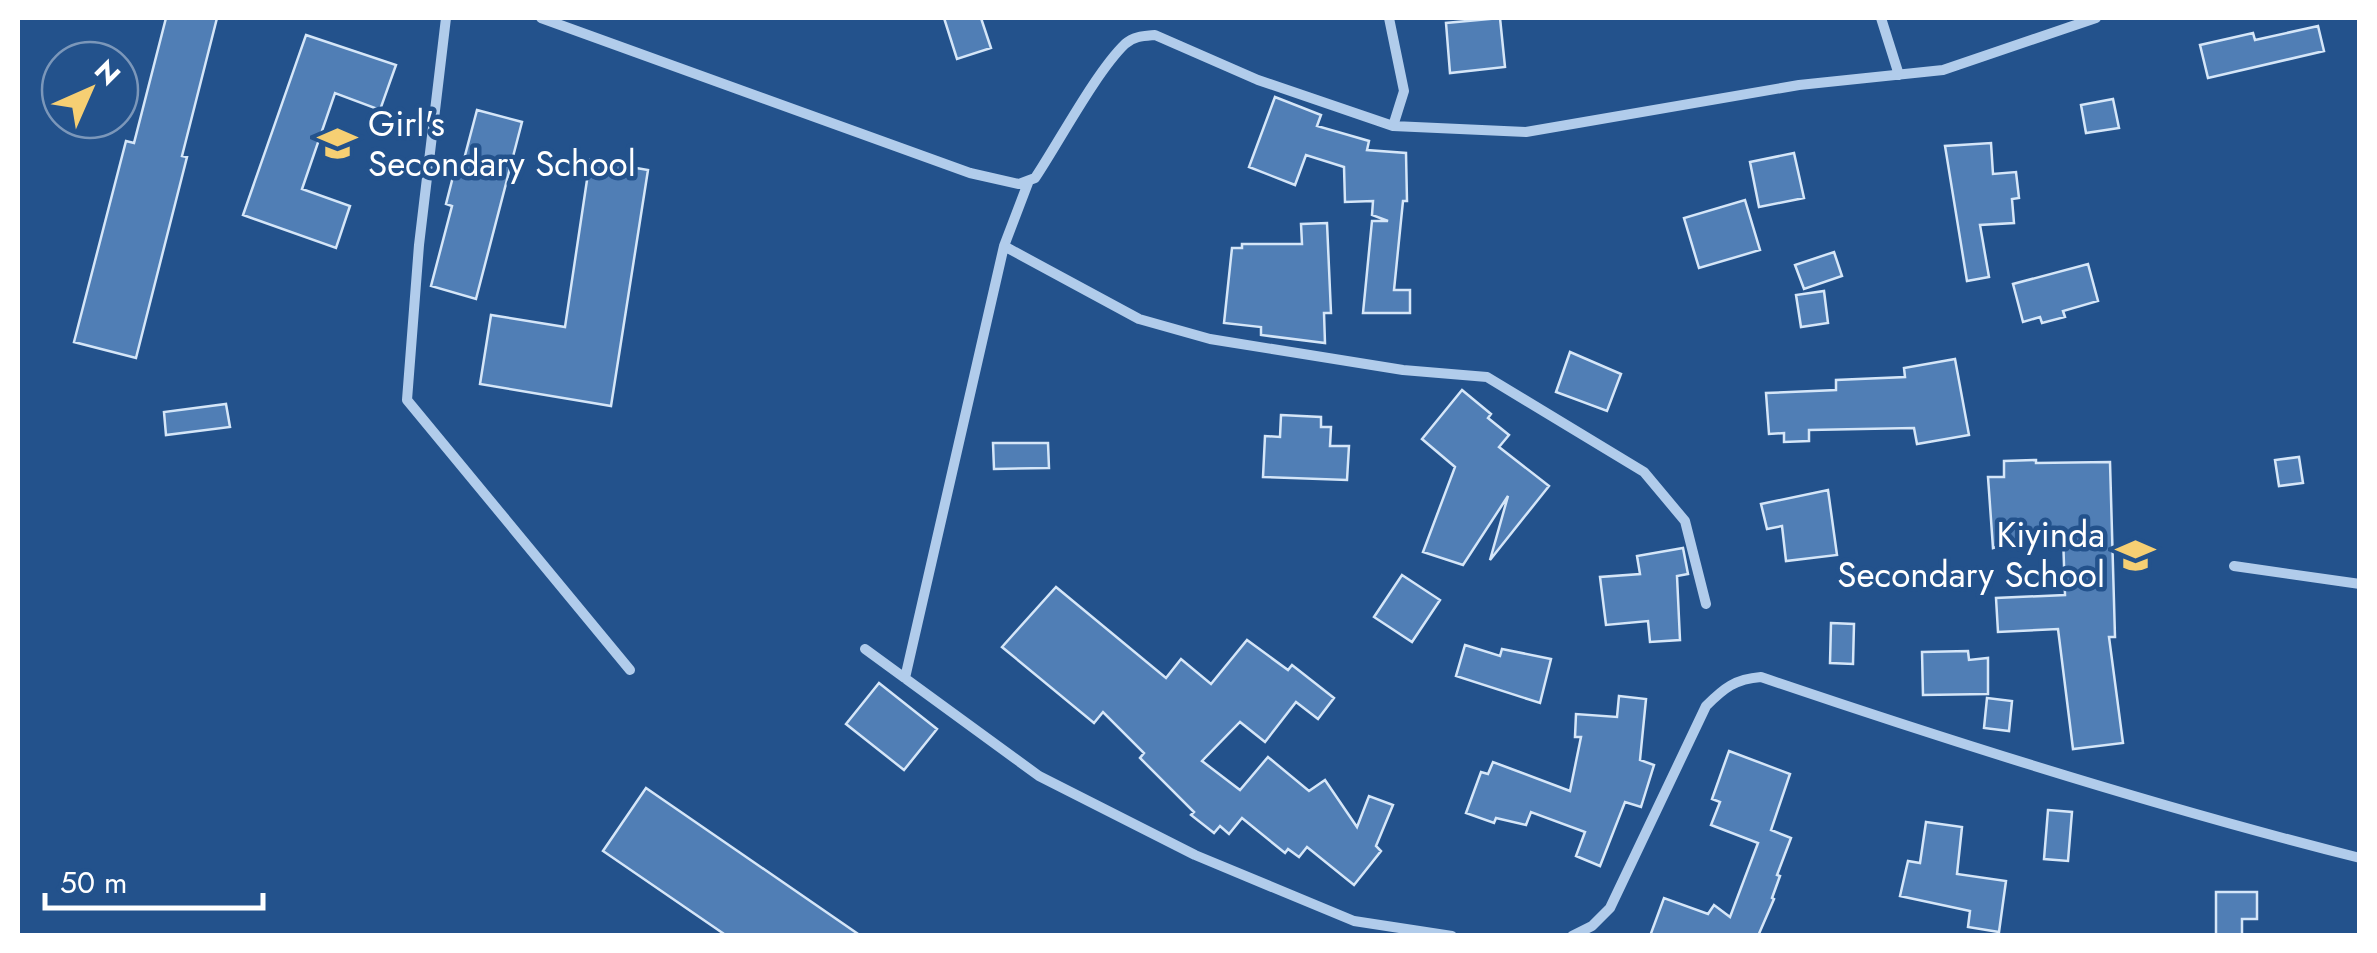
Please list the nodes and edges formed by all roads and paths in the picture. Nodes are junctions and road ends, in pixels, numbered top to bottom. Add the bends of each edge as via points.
1 (446, 18) edge
2 (541, 18) edge
3 (1389, 18) edge
4 (1881, 18) edge
5 (2096, 18) edge
6 (1899, 75) junction
7 (1393, 126) junction
8 (1028, 183) junction
9 (1004, 246) junction
10 (2234, 566) dead end
11 (2360, 584) edge
12 (1706, 604) dead end
13 (865, 649) dead end
14 (630, 670) dead end
15 (905, 678) junction
16 (2360, 858) edge
17 (1452, 936) edge
18 (1572, 936) edge

1 - 14 street via 407,400
2 - 8 street via 970,173
3 - 7 street via 1404,91
4 - 6 street
5 - 6 street via 1943,70
6 - 7 street via 1526,132
7 - 8 street via 1258,80 1155,35 1138,36 1100,77
8 - 9 street
9 - 12 street via 1139,319 1210,339 1487,377 1644,472 1686,522
9 - 15 street
10 - 11 street
13 - 15 street
15 - 17 street via 1039,776 1195,856 1354,922
16 - 18 street via 1946,740 1761,677 1743,678 1706,706 1610,908

